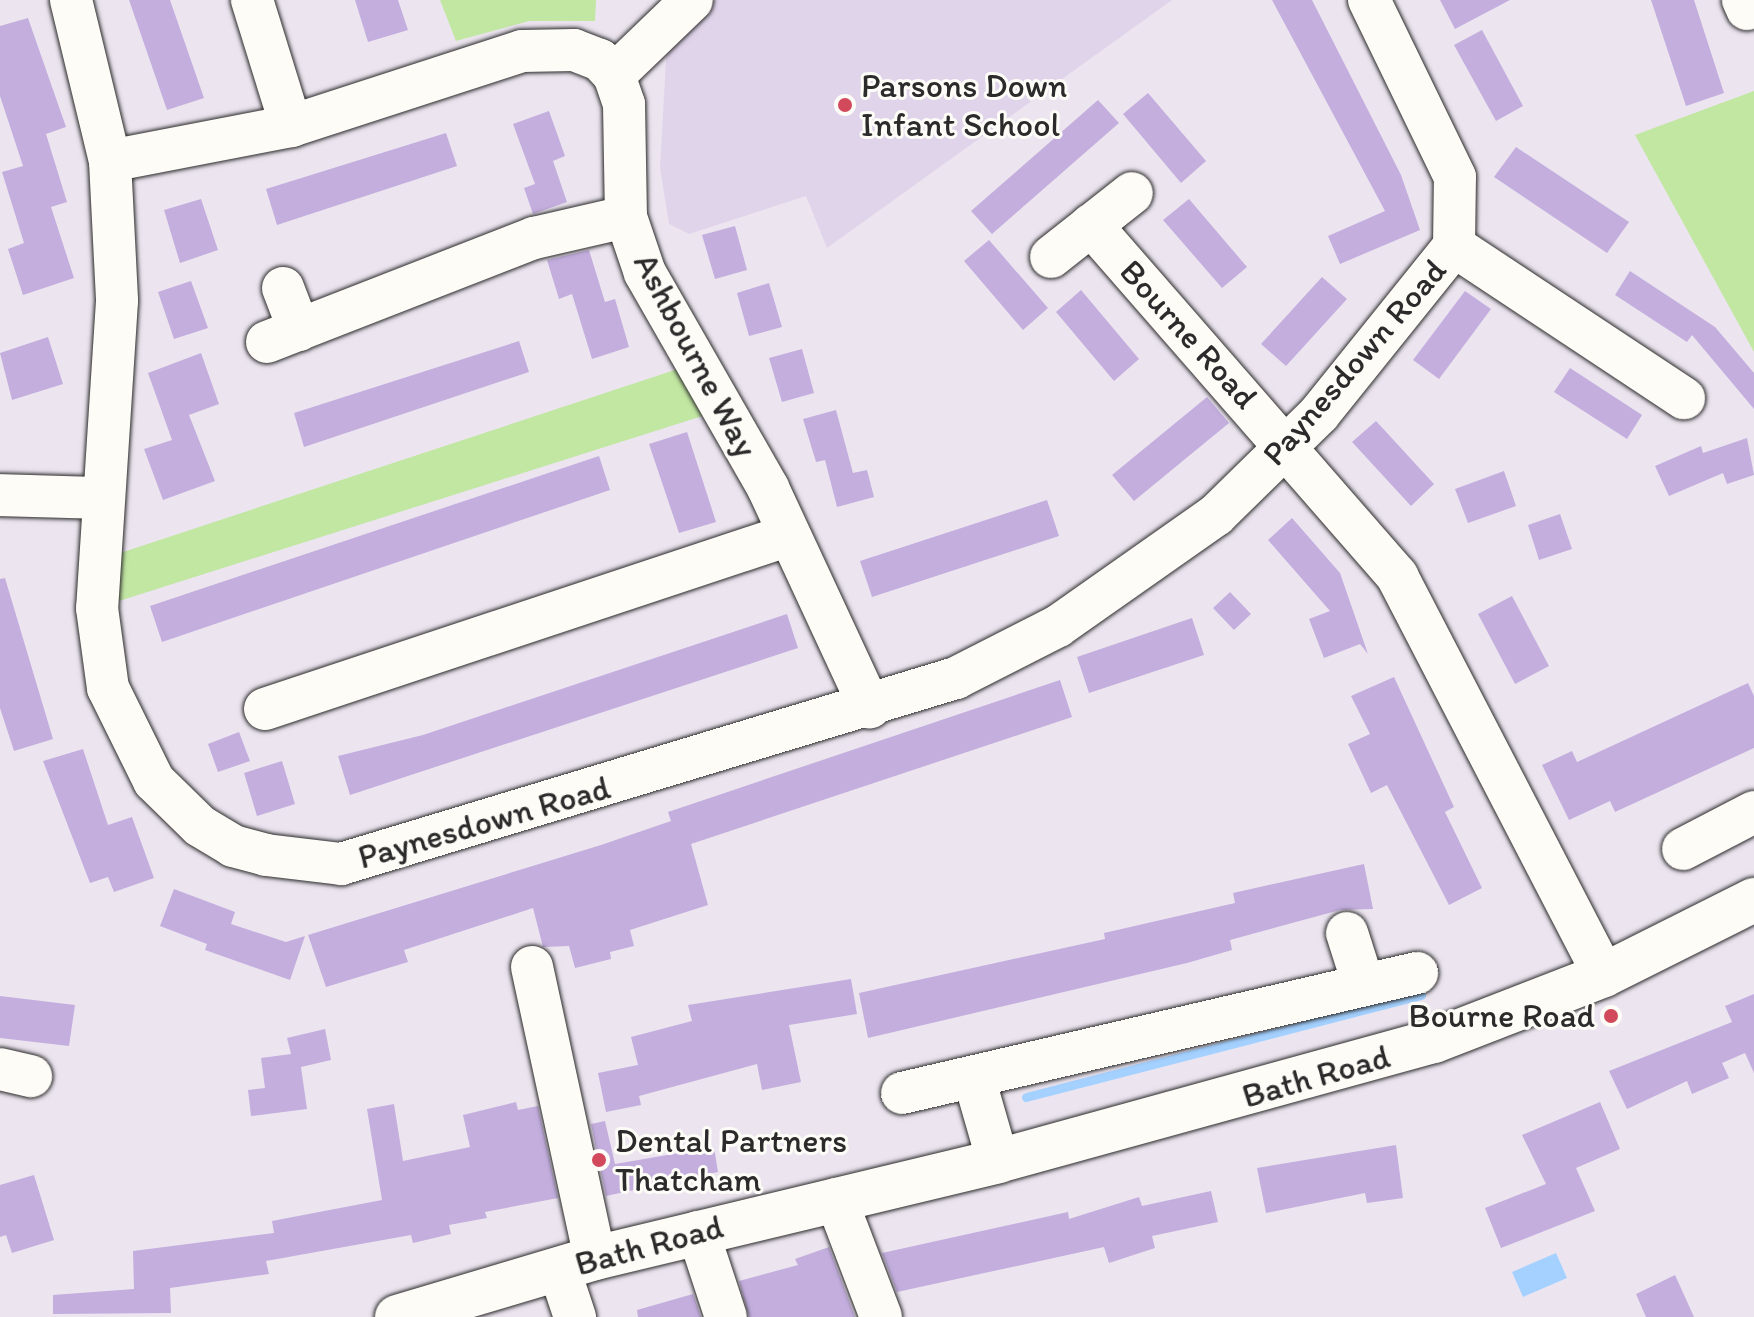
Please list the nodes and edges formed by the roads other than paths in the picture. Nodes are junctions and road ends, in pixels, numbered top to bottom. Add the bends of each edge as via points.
1 (71, 0) edge
2 (252, 0) edge
3 (692, 0) edge
4 (1369, 0) edge
5 (614, 75) junction
6 (291, 126) junction
7 (110, 161) junction
8 (1132, 193) dead end
9 (626, 217) junction
10 (1091, 225) junction
11 (1454, 246) junction
12 (1051, 257) dead end
13 (283, 288) dead end
14 (1684, 398) dead end
15 (1288, 445) junction
16 (0, 495) edge
17 (101, 498) junction
18 (786, 536) junction
19 (870, 708) junction
20 (293, 711) dead end
21 (1754, 812) edge
22 (1683, 849) dead end
23 (1754, 900) edge
24 (1347, 933) dead end
25 (532, 967) dead end
26 (1417, 973) dead end
27 (1604, 975) junction
28 (1363, 983) junction
29 (974, 1078) junction
30 (902, 1093) dead end
31 (998, 1161) junction
32 (836, 1199) junction
33 (698, 1232) junction
34 (577, 1264) junction
35 (413, 1315) edge
36 (575, 1317) edge
37 (726, 1317) edge
38 (881, 1317) edge

1 - 7 street, Paynesdown Road
2 - 6 street
3 - 5 street
4 - 11 street, Paynesdown Road via 1455,177
5 - 6 street via 600,60 574,50 522,51
5 - 9 street, Ashbourne Way via 624,104
6 - 7 street
7 - 17 street, Paynesdown Road via 117,301
8 - 10 street
9 - 13 street via 534,238 283,336
9 - 18 street, Ashbourne Way via 645,273 693,364 725,406
10 - 12 street
10 - 15 street, Bourne Road
11 - 14 street, Paynesdown Road
11 - 15 street, Paynesdown Road
15 - 19 street, Paynesdown Road via 1216,515 1058,626 956,678
15 - 27 street, Bourne Road via 1397,576
16 - 17 street
17 - 19 street, Paynesdown Road via 100,647 121,722 154,781 178,805 200,826 255,852 341,864 376,856
18 - 19 street, Ashbourne Way
18 - 20 street
21 - 22 street
23 - 27 main road, Bath Road
24 - 28 street
25 - 34 street
26 - 28 street
27 - 31 main road, Bath Road via 1434,1041
28 - 29 street
29 - 30 street
29 - 31 street
31 - 32 main road, Bath Road
32 - 33 main road, Bath Road
32 - 38 street
33 - 34 main road, Bath Road
33 - 37 street
34 - 35 main road, Bath Road
34 - 36 street

